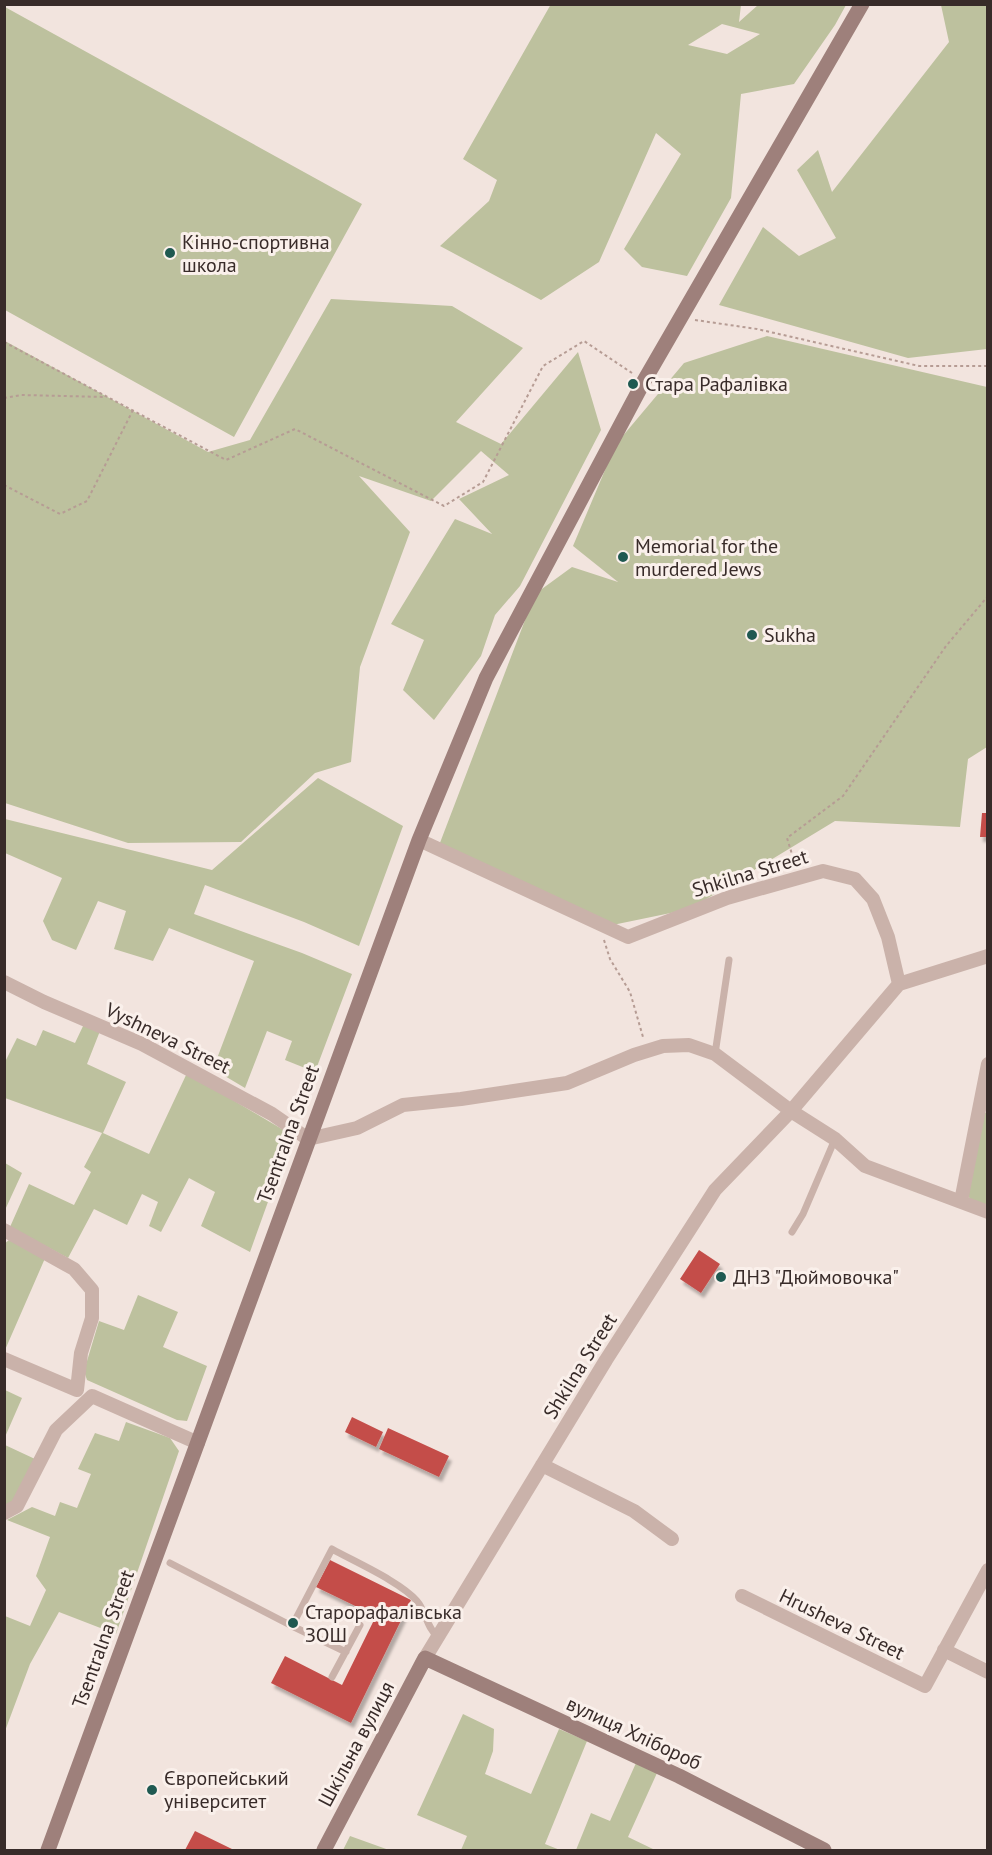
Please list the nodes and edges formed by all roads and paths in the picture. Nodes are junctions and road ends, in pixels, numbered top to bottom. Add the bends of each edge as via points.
1 (862, 4) edge
2 (682, 318) junction
3 (4, 342) edge
4 (987, 366) edge
5 (644, 381) junction
6 (108, 397) dead end
7 (4, 398) edge
8 (133, 410) junction
9 (4, 485) edge
10 (987, 596) edge
11 (419, 840) junction
12 (799, 878) junction
13 (600, 924) junction
14 (987, 956) edge
15 (729, 960) dead end
16 (4, 982) edge
17 (899, 984) junction
18 (647, 1051) junction
19 (715, 1054) junction
20 (987, 1064) edge
21 (791, 1111) junction
22 (308, 1139) junction
23 (835, 1139) junction
24 (961, 1201) junction
25 (987, 1212) edge
26 (4, 1230) edge
27 (792, 1232) dead end
28 (4, 1359) edge
29 (78, 1390) junction
30 (92, 1396) junction
31 (198, 1443) junction
32 (542, 1465) junction
33 (4, 1513) edge
34 (672, 1539) dead end
35 (170, 1563) dead end
36 (987, 1570) edge
37 (742, 1596) dead end
38 (360, 1625) dead end
39 (292, 1626) junction
40 (438, 1637) junction
41 (944, 1650) junction
42 (345, 1652) junction
43 (425, 1658) junction
44 (987, 1672) edge
45 (332, 1677) dead end
46 (48, 1851) edge
47 (324, 1851) edge
48 (824, 1851) edge

1 - 2 main road, Tsentralna Street
2 - 4 path via 757,329 919,366
2 - 5 main road, Tsentralna Street
3 - 8 path
5 - 8 path via 584,341 543,366 483,482 444,506 295,429 226,460
5 - 11 main road, Tsentralna Street via 486,678
6 - 7 path
8 - 9 path via 87,501 60,514
10 - 12 path via 946,646 843,796 787,838
11 - 13 street
11 - 22 main road, Tsentralna Street
12 - 13 street, Shkilna Street via 727,898 628,937
12 - 17 street, Shkilna Street via 823,871 855,879 873,899 888,937
13 - 18 path via 610,959 630,992
14 - 17 street
15 - 19 lane
16 - 22 street, Vyshneva Street via 142,1044 272,1114
17 - 21 street, Shkilna Street
18 - 19 street via 689,1045
18 - 22 street via 567,1083 403,1104 357,1128
19 - 21 street
20 - 24 street
21 - 23 street
21 - 32 street, Shkilna Street via 715,1190
22 - 31 main road, Tsentralna Street
23 - 24 street via 865,1166
23 - 27 lane
24 - 25 street
26 - 29 street via 74,1269 92,1290 92,1318 81,1353
28 - 29 street
29 - 30 street
30 - 31 street
30 - 33 street via 56,1430 17,1506
31 - 46 main road, Tsentralna Street
32 - 34 street via 634,1511
32 - 40 street, Shkilna Street
35 - 39 lane
36 - 41 street
37 - 41 street, Hrusheva Street via 925,1686
38 - 42 lane
39 - 40 lane via 332,1549 402,1588 418,1602 431,1631
39 - 42 lane
40 - 43 street, Shkilna Street
41 - 44 street
42 - 45 lane
43 - 47 main road, Шкільна вулиця
43 - 48 main road, вулиця Хлібороб via 680,1776

